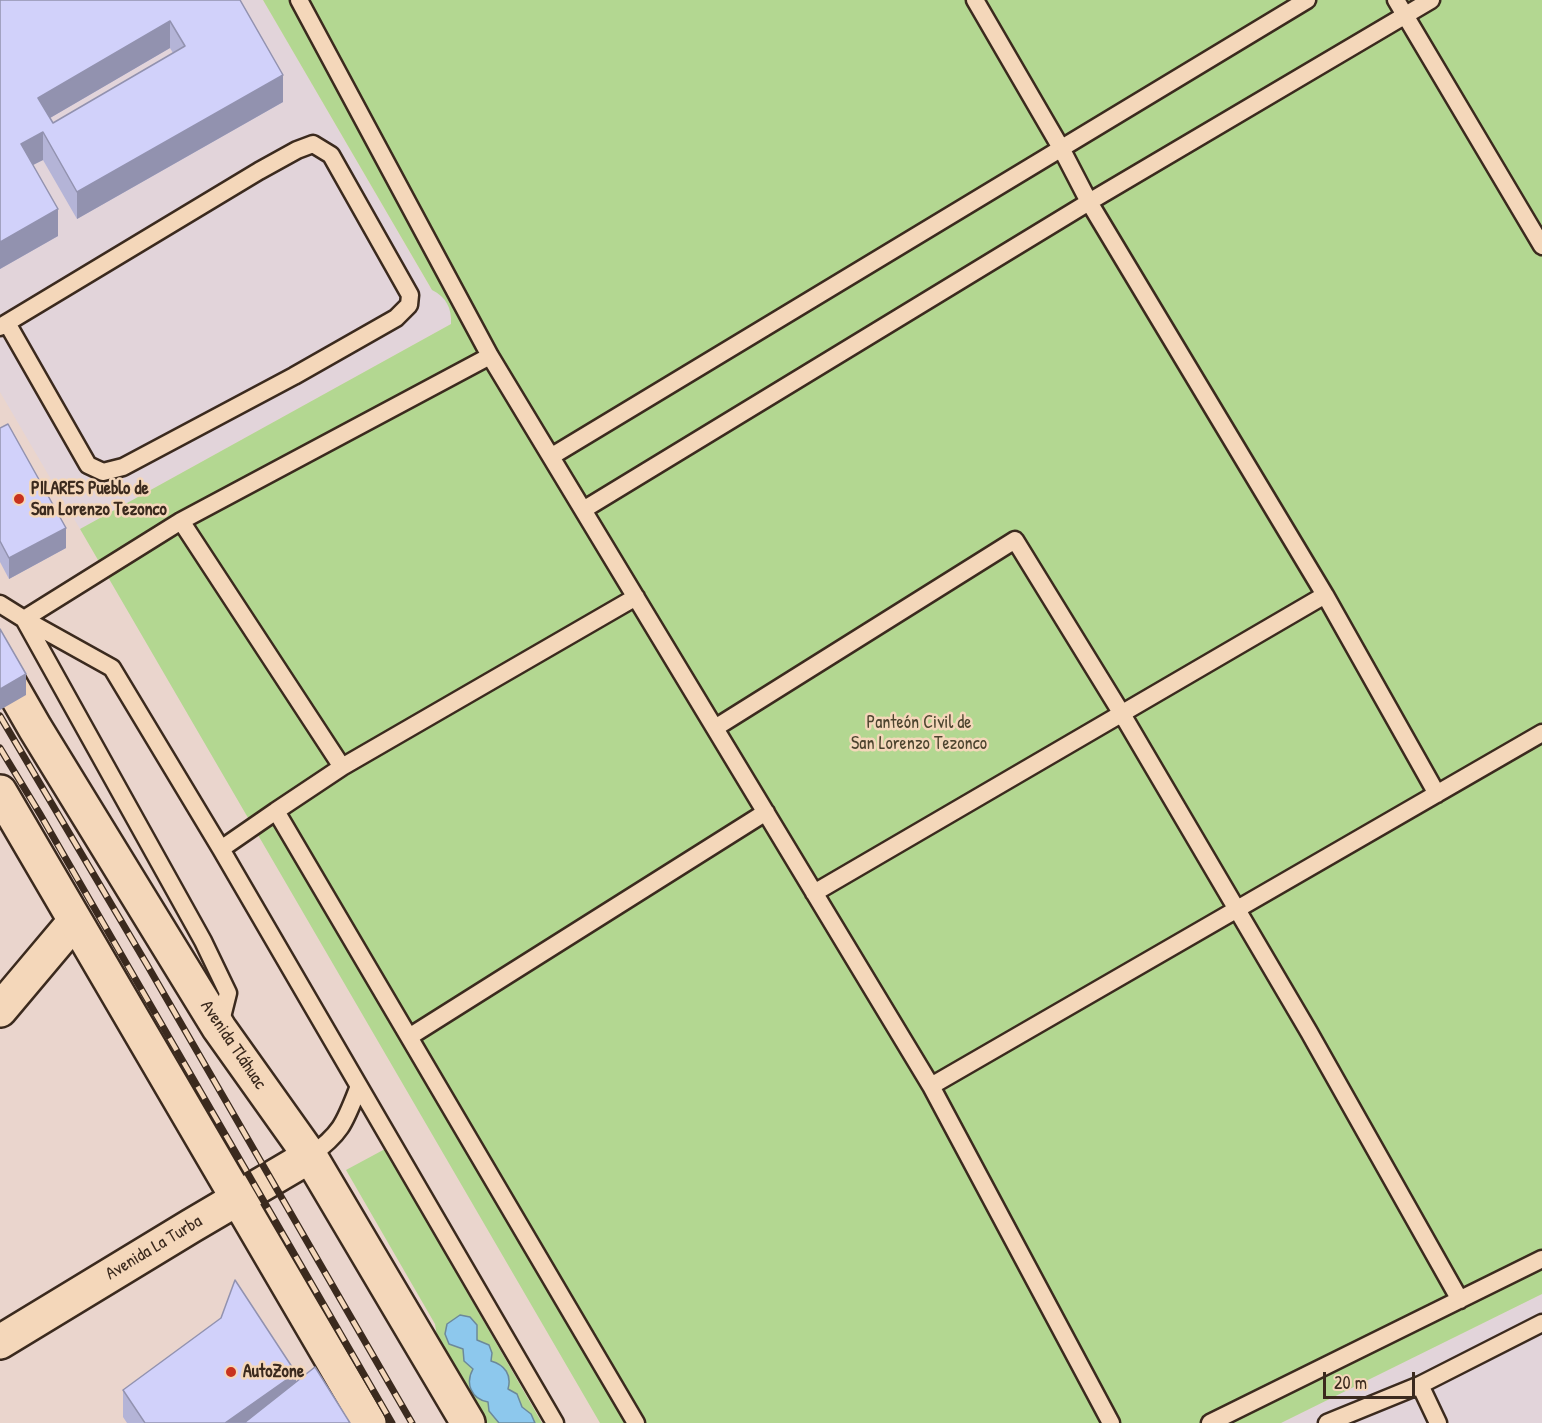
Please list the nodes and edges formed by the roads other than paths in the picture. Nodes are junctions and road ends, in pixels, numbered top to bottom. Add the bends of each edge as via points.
1 (299, 0) edge
2 (975, 0) edge
3 (1307, 0) edge
4 (1396, 0) edge
5 (1431, 0) edge
6 (1406, 15) junction
7 (1061, 148) junction
8 (1089, 202) junction
9 (1542, 246) edge
10 (3, 325) edge
11 (490, 356) junction
12 (552, 456) junction
13 (584, 510) junction
14 (181, 520) junction
15 (1325, 595) junction
16 (636, 597) junction
17 (0, 604) edge
18 (24, 619) junction
19 (0, 667) edge
20 (1122, 714) junction
21 (715, 728) junction
22 (1542, 733) edge
23 (342, 767) junction
24 (0, 792) edge
25 (1437, 794) junction
26 (276, 811) junction
27 (766, 812) junction
28 (221, 849) junction
29 (814, 893) junction
30 (1237, 909) junction
31 (74, 922) junction
32 (0, 1010) edge
33 (219, 1028) junction
34 (409, 1037) junction
35 (359, 1086) junction
36 (931, 1086) junction
37 (310, 1156) junction
38 (237, 1198) junction
39 (1542, 1259) edge
40 (1460, 1300) junction
41 (1542, 1323) edge
42 (0, 1342) edge
43 (1420, 1384) junction
44 (369, 1423) edge
45 (468, 1423) edge
46 (555, 1423) edge
47 (636, 1423) edge
48 (1111, 1423) edge
49 (1210, 1423) edge
50 (1327, 1423) edge
51 (1438, 1423) edge

1 - 11 lane
2 - 7 lane
3 - 7 lane
4 - 6 lane
5 - 6 lane
6 - 8 lane
6 - 9 lane
7 - 8 lane
7 - 12 lane
8 - 13 lane
8 - 15 lane
10 - 10 lane via 259,171 313,144 331,155 410,295 409,305 396,318 123,467 103,472 88,465
11 - 12 lane
11 - 14 lane
12 - 13 lane
13 - 16 lane
14 - 18 lane
14 - 23 lane
15 - 20 lane
15 - 25 lane
16 - 21 lane
16 - 23 lane
17 - 18 lane
18 - 28 lane via 112,668
18 - 33 lane via 228,993
19 - 33 main road, Avenida Tláhuac
20 - 21 lane via 1015,540
20 - 29 lane
20 - 30 lane
21 - 27 lane
22 - 25 lane
23 - 26 lane
24 - 31 main road
25 - 30 lane
26 - 28 lane
26 - 34 lane
27 - 29 lane
27 - 34 lane
28 - 35 lane
29 - 36 lane
30 - 36 lane
30 - 40 lane
31 - 32 main road
31 - 38 main road
33 - 37 main road, Avenida Tláhuac
34 - 47 lane
35 - 37 lane via 344,1125
35 - 46 lane
36 - 48 lane
37 - 38 main road, Avenida La Turba
37 - 45 main road, Avenida Tláhuac
38 - 42 main road, Avenida La Turba
38 - 44 main road
39 - 40 lane
40 - 49 lane
41 - 43 lane
43 - 50 lane
43 - 51 lane

